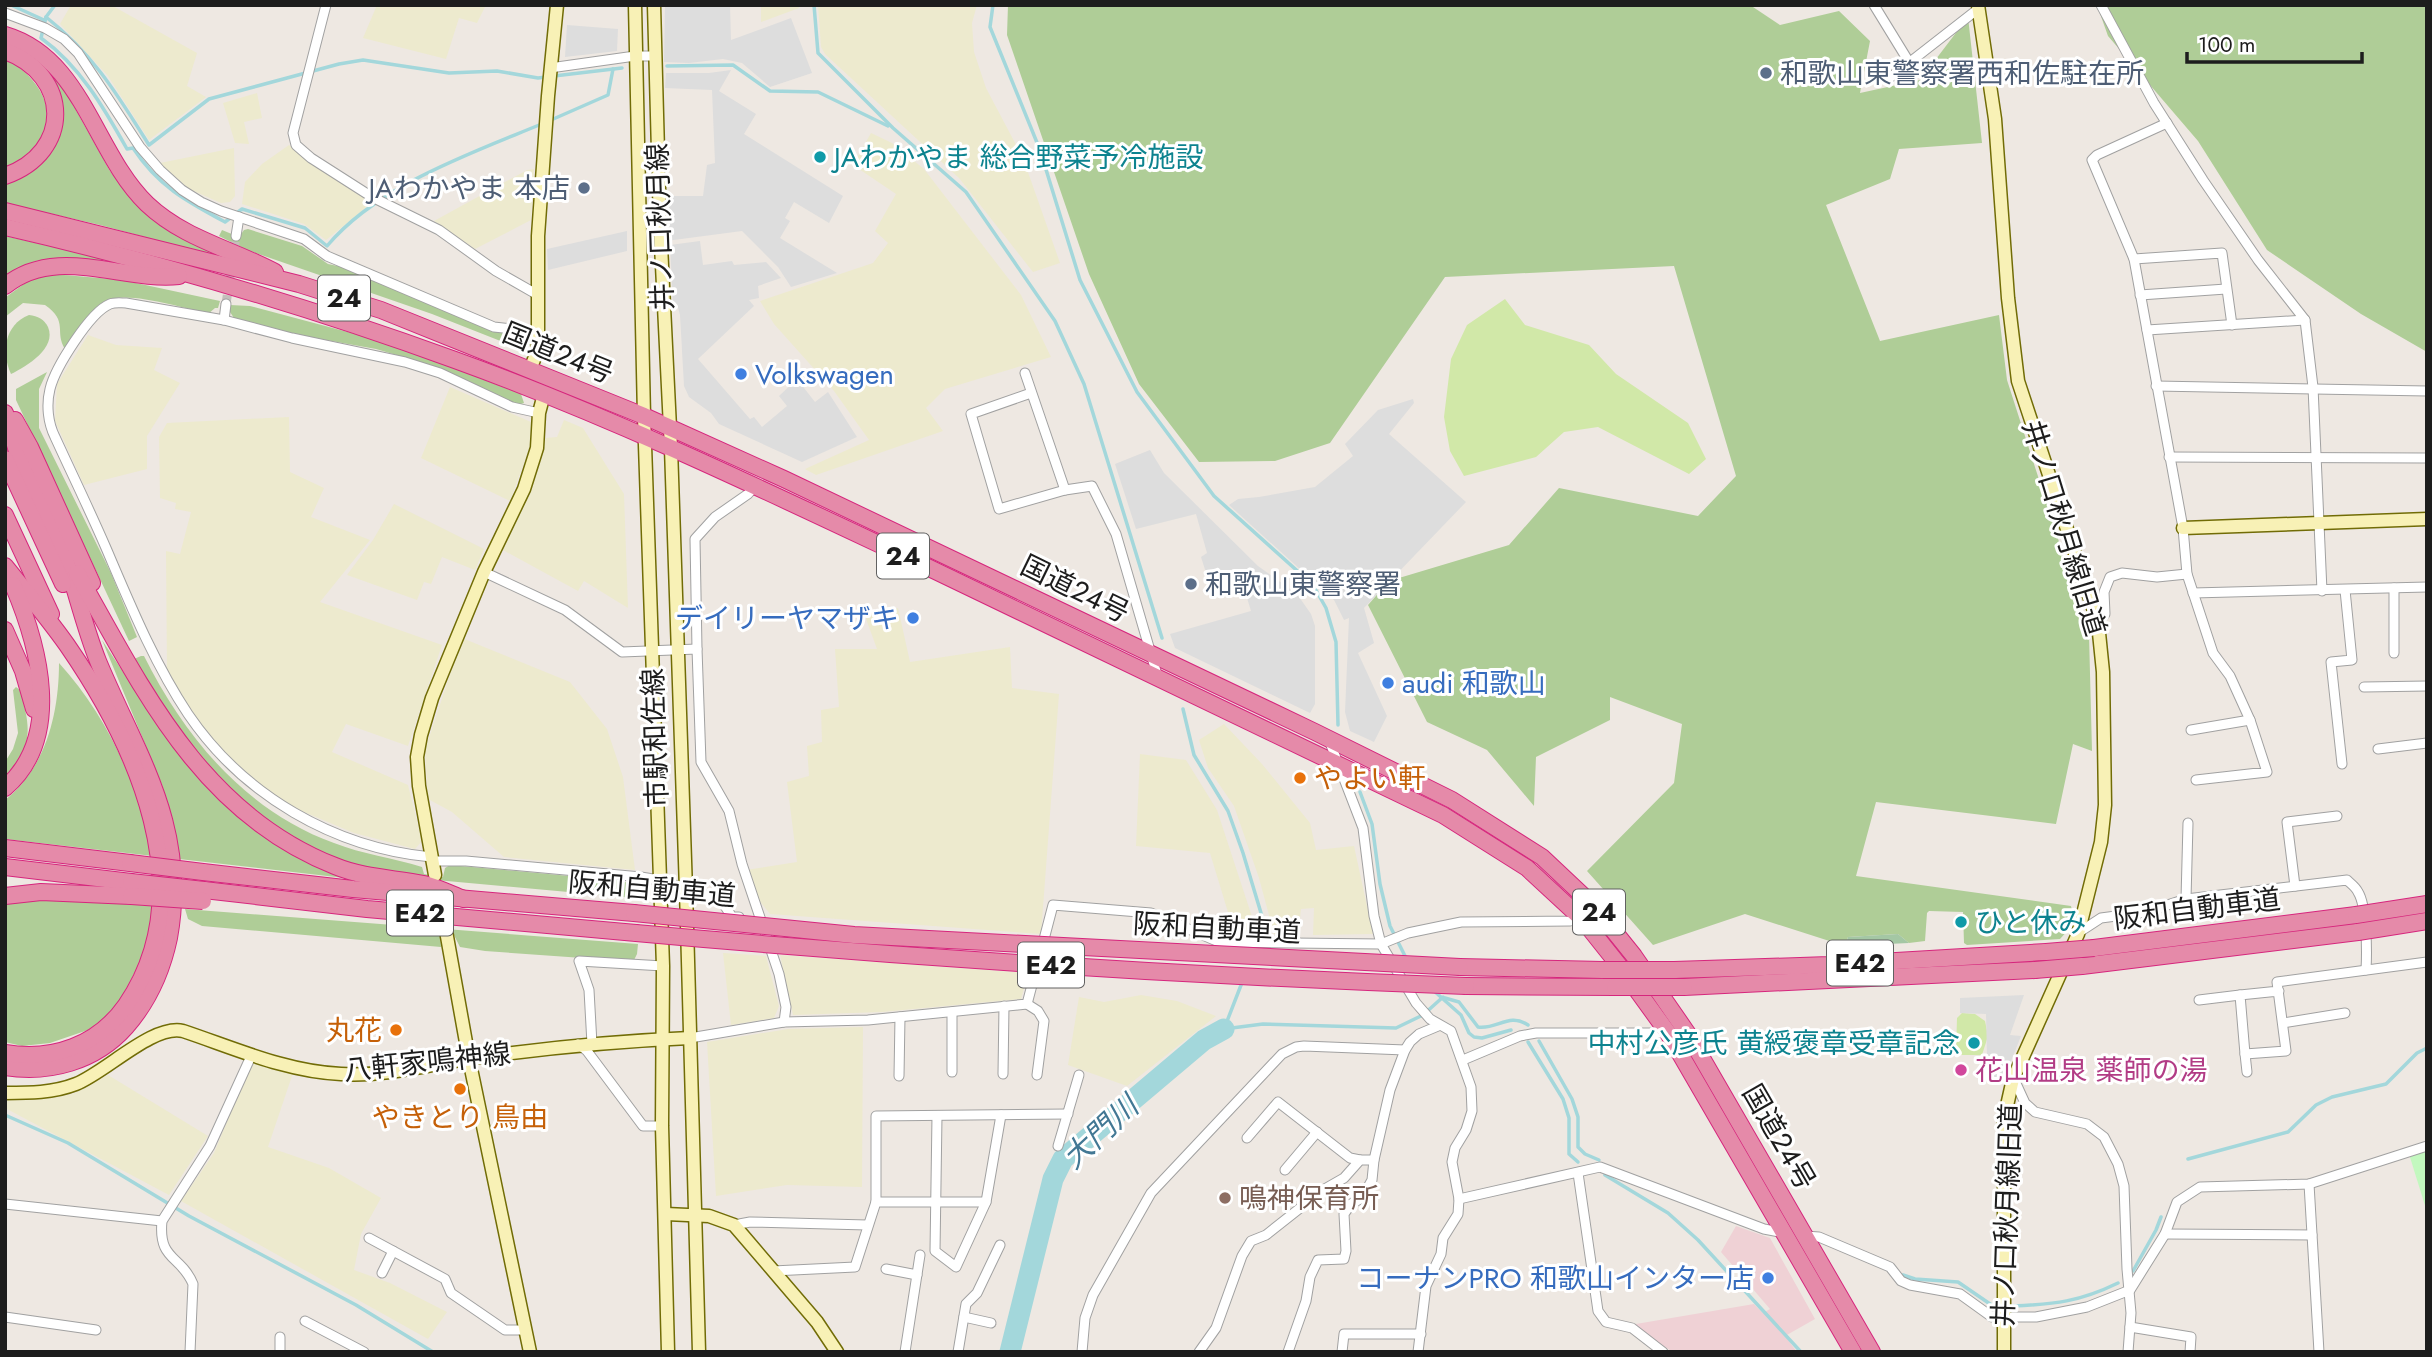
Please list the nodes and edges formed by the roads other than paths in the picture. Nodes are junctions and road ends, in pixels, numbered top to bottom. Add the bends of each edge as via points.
1 (326, 5) edge
2 (557, 5) edge
3 (635, 5) edge
4 (654, 5) edge
5 (1874, 5) edge
6 (2101, 5) edge
7 (1978, 7) edge
8 (5, 13) edge
9 (5, 35) edge
10 (5, 51) edge
11 (635, 56) junction
12 (654, 56) junction
13 (1909, 62) junction
14 (550, 68) junction
15 (1887, 80) dead end
16 (2167, 123) junction
17 (5, 176) edge
18 (5, 211) edge
19 (239, 217) junction
20 (5, 227) edge
21 (236, 236) tunnel mouth
22 (2134, 258) junction
23 (189, 275) junction
24 (299, 284) junction
25 (5, 286) edge
26 (2226, 289) junction
27 (538, 295) junction
28 (2140, 295) junction
29 (226, 304) tunnel mouth
30 (224, 320) junction
31 (2305, 320) junction
32 (2232, 325) junction
33 (2147, 330) junction
34 (538, 332) junction
35 (530, 370) junction
36 (1025, 373) dead end
37 (2156, 386) junction
38 (2313, 387) junction
39 (2427, 391) edge
40 (1031, 393) junction
41 (544, 394) junction
42 (5, 406) edge
43 (5, 412) edge
44 (539, 413) junction
45 (644, 416) junction
46 (668, 427) junction
47 (645, 437) junction
48 (5, 441) edge
49 (671, 449) junction
50 (2316, 456) junction
51 (2169, 457) junction
52 (2427, 457) edge
53 (13, 461) edge
54 (755, 486) junction
55 (1065, 490) junction
56 (5, 515) edge
57 (2427, 519) edge
58 (2319, 524) junction
59 (2183, 528) junction
60 (58, 541) junction
61 (5, 566) edge
62 (484, 572) junction
63 (2187, 574) junction
64 (2427, 587) edge
65 (2394, 588) junction
66 (2345, 590) junction
67 (2322, 591) junction
68 (2193, 593) junction
69 (2098, 623) junction
70 (5, 630) edge
71 (66, 644) junction
72 (697, 649) junction
73 (676, 650) junction
74 (652, 651) junction
75 (2394, 653) dead end
76 (1153, 655) junction
77 (98, 660) junction
78 (133, 673) junction
79 (1158, 678) junction
80 (2427, 686) edge
81 (2364, 687) dead end
82 (2250, 720) junction
83 (2191, 730) dead end
84 (1328, 738) junction
85 (2427, 743) edge
86 (2378, 749) dead end
87 (32, 753) junction
88 (1337, 764) junction
89 (2342, 764) dead end
90 (2196, 780) dead end
91 (5, 788) edge
92 (2337, 816) dead end
93 (2188, 823) dead end
94 (5, 848) edge
95 (432, 859) junction
96 (5, 867) edge
97 (435, 875) dead end
98 (659, 880) junction
99 (2295, 886) junction
100 (131, 889) junction
101 (686, 890) junction
102 (5, 896) edge
103 (464, 899) junction
104 (2186, 899) junction
105 (2427, 904) edge
106 (1593, 905) junction
107 (759, 919) junction
108 (1582, 919) junction
109 (2427, 921) edge
110 (446, 931) dead end
111 (2078, 934) junction
112 (1385, 942) junction
113 (2427, 962) edge
114 (663, 966) junction
115 (2366, 970) junction
116 (2278, 991) junction
117 (2240, 995) junction
118 (2199, 1000) dead end
119 (1027, 1004) junction
120 (1004, 1006) junction
121 (952, 1012) junction
122 (2346, 1013) dead end
123 (900, 1017) junction
124 (784, 1022) junction
125 (1434, 1022) junction
126 (2283, 1023) junction
127 (1668, 1033) junction
128 (1688, 1034) junction
129 (690, 1038) junction
130 (662, 1039) junction
131 (578, 1044) junction
132 (592, 1044) junction
133 (1405, 1050) junction
134 (5, 1053) edge
135 (252, 1054) junction
136 (2245, 1054) junction
137 (469, 1059) junction
138 (1463, 1060) junction
139 (5, 1067) edge
140 (952, 1072) dead end
141 (2247, 1072) dead end
142 (1003, 1074) dead end
143 (1037, 1075) dead end
144 (1079, 1075) dead end
145 (899, 1076) dead end
146 (2013, 1079) junction
147 (5, 1093) edge
148 (1068, 1114) junction
149 (1001, 1115) junction
150 (937, 1116) junction
151 (662, 1126) junction
152 (1317, 1132) junction
153 (1247, 1138) dead end
154 (1059, 1146) dead end
155 (2427, 1146) edge
156 (1360, 1160) junction
157 (1374, 1160) junction
158 (1285, 1170) dead end
159 (1578, 1173) junction
160 (2309, 1184) junction
161 (1459, 1199) junction
162 (936, 1201) junction
163 (876, 1202) junction
164 (986, 1202) junction
165 (5, 1204) edge
166 (666, 1214) junction
167 (695, 1216) junction
168 (162, 1221) junction
169 (734, 1225) junction
170 (867, 1225) junction
171 (1785, 1233) junction
172 (2165, 1234) junction
173 (2312, 1235) junction
174 (1806, 1236) junction
175 (369, 1238) dead end
176 (1000, 1245) dead end
177 (393, 1251) junction
178 (920, 1255) dead end
179 (886, 1269) dead end
180 (773, 1270) junction
181 (382, 1273) dead end
182 (917, 1275) junction
183 (2130, 1290) junction
184 (5, 1317) edge
185 (964, 1317) junction
186 (2003, 1318) junction
187 (305, 1321) dead end
188 (991, 1323) dead end
189 (2130, 1327) junction
190 (96, 1330) dead end
191 (526, 1330) junction
192 (1421, 1334) junction
193 (280, 1337) dead end
194 (190, 1352) edge
195 (280, 1352) edge
196 (364, 1352) edge
197 (530, 1352) edge
198 (668, 1352) edge
199 (699, 1352) edge
200 (837, 1352) edge
201 (905, 1352) edge
202 (958, 1352) edge
203 (1082, 1352) edge
204 (1199, 1352) edge
205 (1288, 1352) edge
206 (1342, 1352) edge
207 (1418, 1352) edge
208 (1663, 1352) edge
209 (1853, 1352) edge
210 (1872, 1352) edge
211 (2004, 1352) edge
212 (2128, 1352) edge
213 (2190, 1352) edge
214 (2319, 1352) edge

1 - 27 street via 293,133 296,145 372,197 439,230
2 - 14 street
3 - 11 street, 井ノ口秋月線
4 - 12 street, 井ノ口秋月線
5 - 13 street
6 - 16 street
7 - 13 street
7 - 69 street, 井ノ口秋月線旧道 via 1995,119 2018,382
8 - 19 street via 64,39 89,67 160,170 201,202
9 - 24 highway via 40,52 56,66 118,169 155,211 187,233
10 - 17 highway via 26,61 43,77 53,94 55,114 43,150 28,165
11 - 12 street
11 - 14 street
11 - 45 street, 井ノ口秋月線
12 - 46 street, 井ノ口秋月線
13 - 15 street
14 - 27 street
16 - 22 street via 2092,160
16 - 31 street via 2258,260
18 - 24 highway, 国道24号 / 24
19 - 21 street
19 - 34 street via 304,239 327,256 494,327
20 - 23 highway, 国道24号 / 24
22 - 26 street via 2222,253
22 - 28 street
23 - 25 highway via 158,279 84,267 52,267 25,274
23 - 41 highway, 国道24号 / 24 via 442,355
24 - 35 highway, 国道24号 / 24 via 381,310
26 - 28 street
26 - 32 street
27 - 34 street
28 - 33 street
29 - 30 street
30 - 44 street via 405,362 512,407
30 - 95 street via 141,305 107,305 81,332 51,383 50,427 164,675 207,738 262,793 300,817 362,843
31 - 32 street
31 - 38 street
32 - 33 street
33 - 37 street
34 - 35 street via 538,349
35 - 45 highway, 国道24号 / 24
36 - 40 street
37 - 38 street
37 - 51 street
38 - 39 street
38 - 50 street
40 - 55 street
40 - 55 street via 971,414 999,509
41 - 44 street
41 - 47 highway, 国道24号 / 24
42 - 78 highway via 30,447
43 - 53 highway
44 - 62 street via 537,448 524,489
45 - 46 highway, 国道24号 / 24
45 - 47 street, 井ノ口秋月線
46 - 49 street, 井ノ口秋月線
46 - 76 highway, 国道24号 / 24
47 - 49 highway, 国道24号 / 24
47 - 74 street, 市駅和佐線
48 - 53 highway
49 - 54 highway, 国道24号 / 24
49 - 73 street, 市駅和佐線
50 - 51 street
50 - 52 street
50 - 58 street
51 - 59 street
53 - 60 highway
53 - 77 highway
54 - 72 street via 695,539
54 - 79 highway, 国道24号 / 24
55 - 76 street via 1094,488 1116,534
56 - 71 highway
57 - 58 street
58 - 59 street
58 - 67 street
59 - 63 street
60 - 77 highway
60 - 78 highway
61 - 71 highway
61 - 87 highway via 30,630 39,669 39,726
62 - 74 street via 565,610 622,652
62 - 95 street via 432,698 418,748 419,786
63 - 68 street
63 - 69 street via 2122,573 2110,577 2104,592 2105,614
64 - 65 street
65 - 66 street
65 - 75 street
66 - 67 street
66 - 89 street via 2352,660 2331,662
67 - 68 street
68 - 82 street via 2213,653 2230,676
69 - 111 street, 井ノ口秋月線旧道 via 2104,672 2105,805 2101,842
70 - 87 highway via 33,704
71 - 134 highway via 103,702 141,786 158,853 160,910 138,984 104,1029 55,1053
72 - 73 street
72 - 107 street via 701,762 729,811
73 - 74 street
73 - 101 street, 市駅和佐線
74 - 98 street, 市駅和佐線
76 - 79 street
76 - 84 highway, 国道24号 / 24
77 - 139 highway via 144,760 167,826 174,883 168,943 141,1009 102,1048 60,1067
78 - 103 highway via 191,758 238,807 276,836 341,869 425,884
79 - 88 highway, 国道24号 / 24
80 - 81 street
82 - 83 street
82 - 90 street via 2267,772
84 - 88 street
84 - 106 highway, 国道24号 / 24 via 1452,800 1542,857
85 - 86 street
87 - 91 highway
88 - 108 highway, 国道24号 / 24 via 1443,815 1527,868
88 - 112 street via 1363,828 1374,916
92 - 99 street via 2287,822
93 - 104 street
94 - 103 highway, 阪和自動車道 / E42, bridge
95 - 97 street
95 - 98 street
96 - 100 highway, 阪和自動車道 / E42
98 - 101 street
98 - 114 street, 市駅和佐線
99 - 104 street
99 - 115 street via 2347,880 2359,893
100 - 102 highway
100 - 109 highway, 阪和自動車道 / E42, bridge via 885,955 1466,986 1684,987 2082,967
101 - 107 street via 721,900 732,917
101 - 129 street, 市駅和佐線
103 - 105 highway, 阪和自動車道 / E42, bridge via 854,935 1460,967 1603,970 1829,965 2046,952
104 - 111 street via 2146,912 2101,918
106 - 108 street
106 - 128 highway, 国道24号 / 24
107 - 124 street via 782,986
108 - 112 street via 1461,922
108 - 127 highway, 国道24号 / 24
110 - 137 street
111 - 146 street, 井ノ口秋月線旧道
112 - 119 street via 1219,942 1151,913 1053,905
112 - 125 street via 1416,1003
113 - 115 street
114 - 130 street, 市駅和佐線
114 - 132 street via 579,961 589,990
115 - 116 street via 2277,982
116 - 117 street
116 - 126 street
117 - 118 street
117 - 136 street
119 - 120 street
119 - 143 street via 1044,1021
120 - 121 street
120 - 142 street
121 - 123 street
121 - 140 street
122 - 126 street
123 - 124 street
123 - 145 street
124 - 129 street
125 - 133 street
125 - 138 street via 1451,1031
126 - 136 street via 2286,1051
127 - 128 street
127 - 138 street via 1536,1033
127 - 171 highway, 国道24号 / 24
128 - 174 highway, 国道24号 / 24
129 - 130 street, 八軒家鳴神線
129 - 167 street
130 - 132 street, 八軒家鳴神線
130 - 151 street
131 - 132 street, 八軒家鳴神線
131 - 137 street, 八軒家鳴神線
131 - 151 street via 643,1126
133 - 157 street via 1390,1090
133 - 203 street via 1304,1046 1282,1054 1151,1193 1093,1295
135 - 137 street, 八軒家鳴神線 via 302,1070 343,1075
135 - 147 street, 八軒家鳴神線 via 169,1030 70,1086
135 - 168 street via 210,1146
136 - 141 street
137 - 191 street
138 - 161 street via 1472,1111 1452,1162
144 - 148 street
146 - 183 street, 井ノ口秋月線旧道 via 2035,1112 2087,1124 2111,1147 2124,1186
146 - 186 street, 井ノ口秋月線旧道 via 2004,1119
148 - 149 street
148 - 154 street
149 - 150 street
149 - 164 street
150 - 162 street
150 - 163 street via 876,1116
151 - 166 street
152 - 153 street via 1278,1102
152 - 156 street via 1350,1158
152 - 158 street
155 - 160 street
156 - 157 street
156 - 204 street via 1343,1178 1266,1235 1251,1241 1216,1328
157 - 205 street via 1372,1180 1362,1198 1344,1214 1344,1259 1318,1260
159 - 161 street
159 - 171 street via 1607,1168 1763,1229
159 - 208 street via 1598,1311 1606,1322 1632,1328
160 - 172 street via 2200,1187 2177,1202
160 - 173 street
161 - 192 street via 1458,1214 1443,1238 1426,1286
162 - 163 street
162 - 164 street
162 - 164 street via 935,1251 956,1268
163 - 170 street
165 - 168 street
166 - 167 street
166 - 198 street
167 - 169 street
167 - 199 street
168 - 194 street via 165,1252 189,1274 193,1284
169 - 170 street
169 - 180 street
170 - 180 street via 855,1267
171 - 174 street
171 - 209 highway, 国道24号 / 24
172 - 173 street
172 - 183 street
173 - 214 street
174 - 186 street via 1819,1237 1890,1267 1910,1285 1961,1294 1992,1318
174 - 210 highway, 国道24号 / 24
175 - 177 street
176 - 185 street via 977,1293 966,1304
177 - 181 street
177 - 191 street via 445,1279 451,1293 505,1330
178 - 182 street
179 - 182 street
180 - 200 street
182 - 201 street
183 - 186 street via 2063,1313
183 - 189 street, 井ノ口秋月線旧道
184 - 190 street
185 - 188 street
185 - 202 street
186 - 211 street, 井ノ口秋月線旧道
187 - 196 street
189 - 212 street, 井ノ口秋月線旧道
189 - 213 street via 2191,1337
191 - 197 street
192 - 206 street via 1344,1334
192 - 207 street
193 - 195 street

